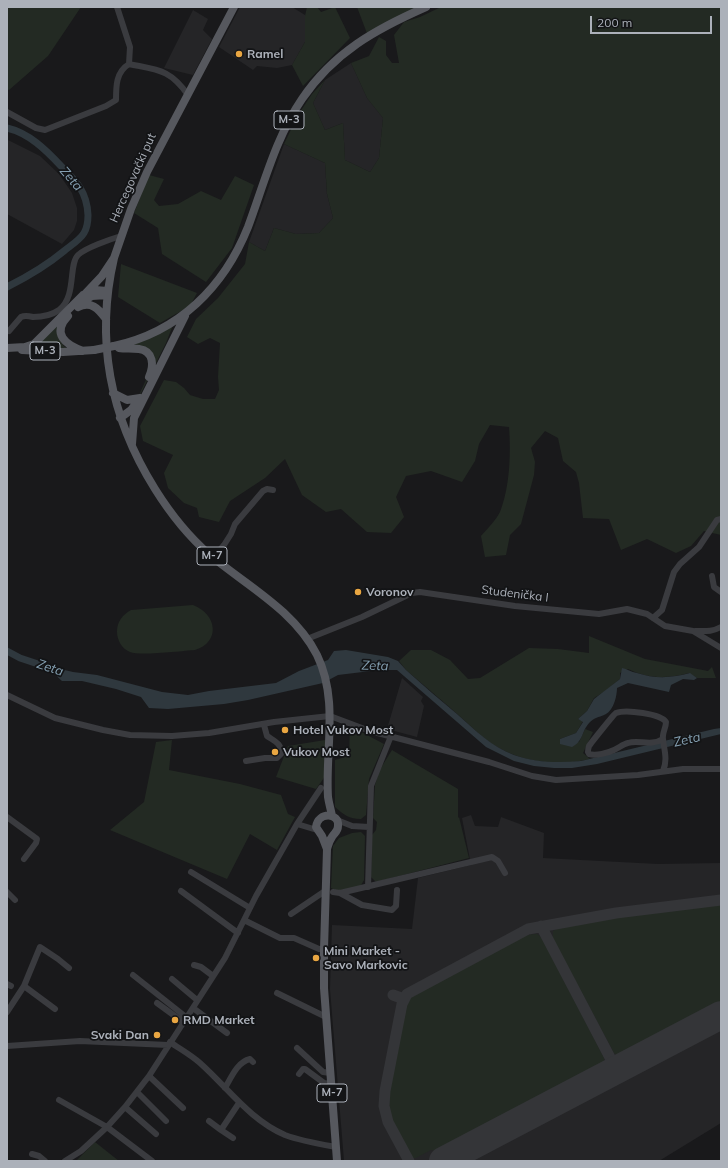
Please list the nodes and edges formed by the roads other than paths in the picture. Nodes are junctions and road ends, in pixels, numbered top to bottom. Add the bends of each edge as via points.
1 (234, 7) edge
2 (426, 7) edge
3 (117, 8) edge
4 (129, 64) junction
5 (188, 95) junction
6 (7, 112) edge
7 (121, 236) junction
8 (114, 258) junction
9 (107, 293) junction
10 (85, 294) junction
11 (78, 307) junction
12 (186, 314) junction
13 (106, 318) junction
14 (9, 331) dead end
15 (114, 346) junction
16 (7, 349) edge
17 (83, 351) junction
18 (113, 393) junction
19 (140, 398) junction
20 (120, 418) junction
21 (134, 418) junction
22 (132, 446) junction
23 (273, 490) dead end
24 (721, 519) edge
25 (213, 558) junction
26 (712, 576) dead end
27 (721, 592) edge
28 (653, 618) junction
29 (721, 627) edge
30 (693, 631) junction
31 (307, 639) junction
32 (721, 648) edge
33 (7, 695) edge
34 (330, 716) junction
35 (264, 725) junction
36 (391, 736) junction
37 (663, 740) junction
38 (246, 761) dead end
39 (721, 769) edge
40 (663, 771) junction
41 (321, 788) dead end
42 (7, 817) edge
43 (327, 818) junction
44 (297, 824) junction
45 (305, 825) junction
46 (352, 826) junction
47 (370, 827) junction
48 (319, 833) junction
49 (334, 834) junction
50 (326, 850) junction
51 (24, 859) dead end
52 (191, 872) dead end
53 (505, 873) dead end
54 (368, 887) junction
55 (397, 890) dead end
56 (181, 891) dead end
57 (7, 892) edge
58 (329, 892) junction
59 (340, 893) junction
60 (15, 900) dead end
61 (250, 908) junction
62 (291, 914) dead end
63 (244, 920) junction
64 (238, 932) junction
65 (324, 948) junction
66 (194, 965) dead end
67 (69, 968) dead end
68 (133, 975) dead end
69 (213, 976) junction
70 (172, 979) dead end
71 (24, 986) junction
72 (277, 993) dead end
73 (197, 1000) junction
74 (157, 1003) dead end
75 (55, 1008) dead end
76 (193, 1008) junction
77 (7, 1012) edge
78 (326, 1017) junction
79 (185, 1020) junction
80 (227, 1033) dead end
81 (169, 1043) junction
82 (7, 1046) edge
83 (297, 1048) dead end
84 (253, 1062) dead end
85 (330, 1073) junction
86 (299, 1074) dead end
87 (149, 1076) junction
88 (331, 1084) junction
89 (225, 1088) junction
90 (137, 1092) junction
91 (59, 1100) dead end
92 (239, 1103) junction
93 (125, 1107) junction
94 (183, 1108) dead end
95 (166, 1121) dead end
96 (208, 1121) dead end
97 (107, 1127) junction
98 (221, 1130) junction
99 (156, 1134) dead end
100 (233, 1138) dead end
101 (336, 1147) junction
102 (32, 1154) dead end
103 (45, 1161) edge
104 (65, 1161) edge
105 (152, 1161) edge
106 (337, 1161) edge

1 - 5 main road, Hercegovački put
2 - 12 main road, M-3 via 385,25 355,44 308,90 282,136 238,248 214,285
3 - 4 street via 130,47
4 - 5 street via 165,72 180,84
4 - 6 street via 117,78 116,100 106,106 45,130 36,128
5 - 7 main road, Hercegovački put via 147,172
7 - 8 main road
7 - 14 street, Hercegovački put via 106,240 78,255 71,289 60,309 43,317 21,317
8 - 9 main road
8 - 10 main road
9 - 10 main road via 97,289
9 - 11 main road via 88,297
9 - 13 main road, M-7
10 - 16 main road via 36,342 25,347
11 - 13 main road via 92,305
11 - 17 main road via 64,322 61,334 67,344
12 - 15 main road, M-3 via 151,335
12 - 21 main road
13 - 18 main road, M-7 via 108,366
15 - 17 main road, M-3, bridge
15 - 19 main road via 141,349 151,357 152,369
16 - 17 main road, M-3
18 - 19 main road via 127,400
18 - 20 main road, M-7
19 - 20 main road via 133,409
20 - 21 main road
20 - 22 main road, M-7
21 - 22 main road
22 - 25 main road, M-7 via 145,473 170,512
23 - 25 street via 263,491 235,524 224,545
24 - 28 street via 717,520 699,547 674,572 662,610
25 - 31 main road, M-7 via 284,612
26 - 27 street via 714,586
28 - 30 street, Studenička I via 665,626
28 - 31 street, Studenička I via 628,609 599,614 515,606 420,592 412,593
29 - 30 street via 710,631
30 - 32 street, Studenička I
31 - 34 main road, M-7 via 322,668 328,690
33 - 35 street via 55,718 130,735 172,736
34 - 35 street
34 - 36 street
34 - 43 main road, M-7
35 - 38 street via 267,736 280,746 281,754 277,758
36 - 40 street via 532,776 556,780 624,777
36 - 47 street via 371,786
37 - 37 street via 646,744 629,742 614,750 594,755 588,752 590,745 610,718 618,712 641,713 665,720
37 - 40 street via 666,751 666,765
39 - 40 street
41 - 44 street
42 - 51 street via 36,839 36,843
43 - 45 street
43 - 46 street
43 - 48 main road, M-7
43 - 49 main road, M-7 via 338,825
44 - 45 street
44 - 61 street
45 - 48 street
46 - 47 street
46 - 49 street
47 - 54 street
48 - 49 main road via 325,837
48 - 50 main road, M-7
49 - 50 main road, M-7
50 - 58 main road, M-7
52 - 61 street
53 - 54 street via 495,858 489,858
54 - 59 street
55 - 59 street via 396,906 392,910 362,905
56 - 64 street
57 - 60 street
58 - 59 street
58 - 62 street
58 - 65 main road, M-7
61 - 63 street
63 - 64 street
63 - 65 street via 280,938 294,938
64 - 69 street
65 - 78 main road, M-7
66 - 69 street
67 - 71 street via 40,947
68 - 79 street
69 - 73 street
70 - 73 street
71 - 75 street
71 - 77 street
72 - 78 street
73 - 76 street
74 - 79 street
76 - 79 street
76 - 80 street
78 - 85 main road, M-7
79 - 81 street
81 - 82 street via 80,1041
81 - 87 street
81 - 89 street via 200,1063
83 - 85 street via 323,1072
84 - 89 street via 250,1059 245,1060
85 - 88 main road, M-7
86 - 88 street via 305,1068 324,1083
87 - 90 street
87 - 94 street
88 - 101 main road, M-7
89 - 92 street
90 - 93 street
90 - 95 street
91 - 97 street
92 - 98 street
92 - 101 street via 250,1113 285,1134
93 - 97 street
93 - 99 street
96 - 98 street
97 - 104 street via 81,1151
97 - 105 street
98 - 100 street
101 - 106 main road, M-7
102 - 103 street

